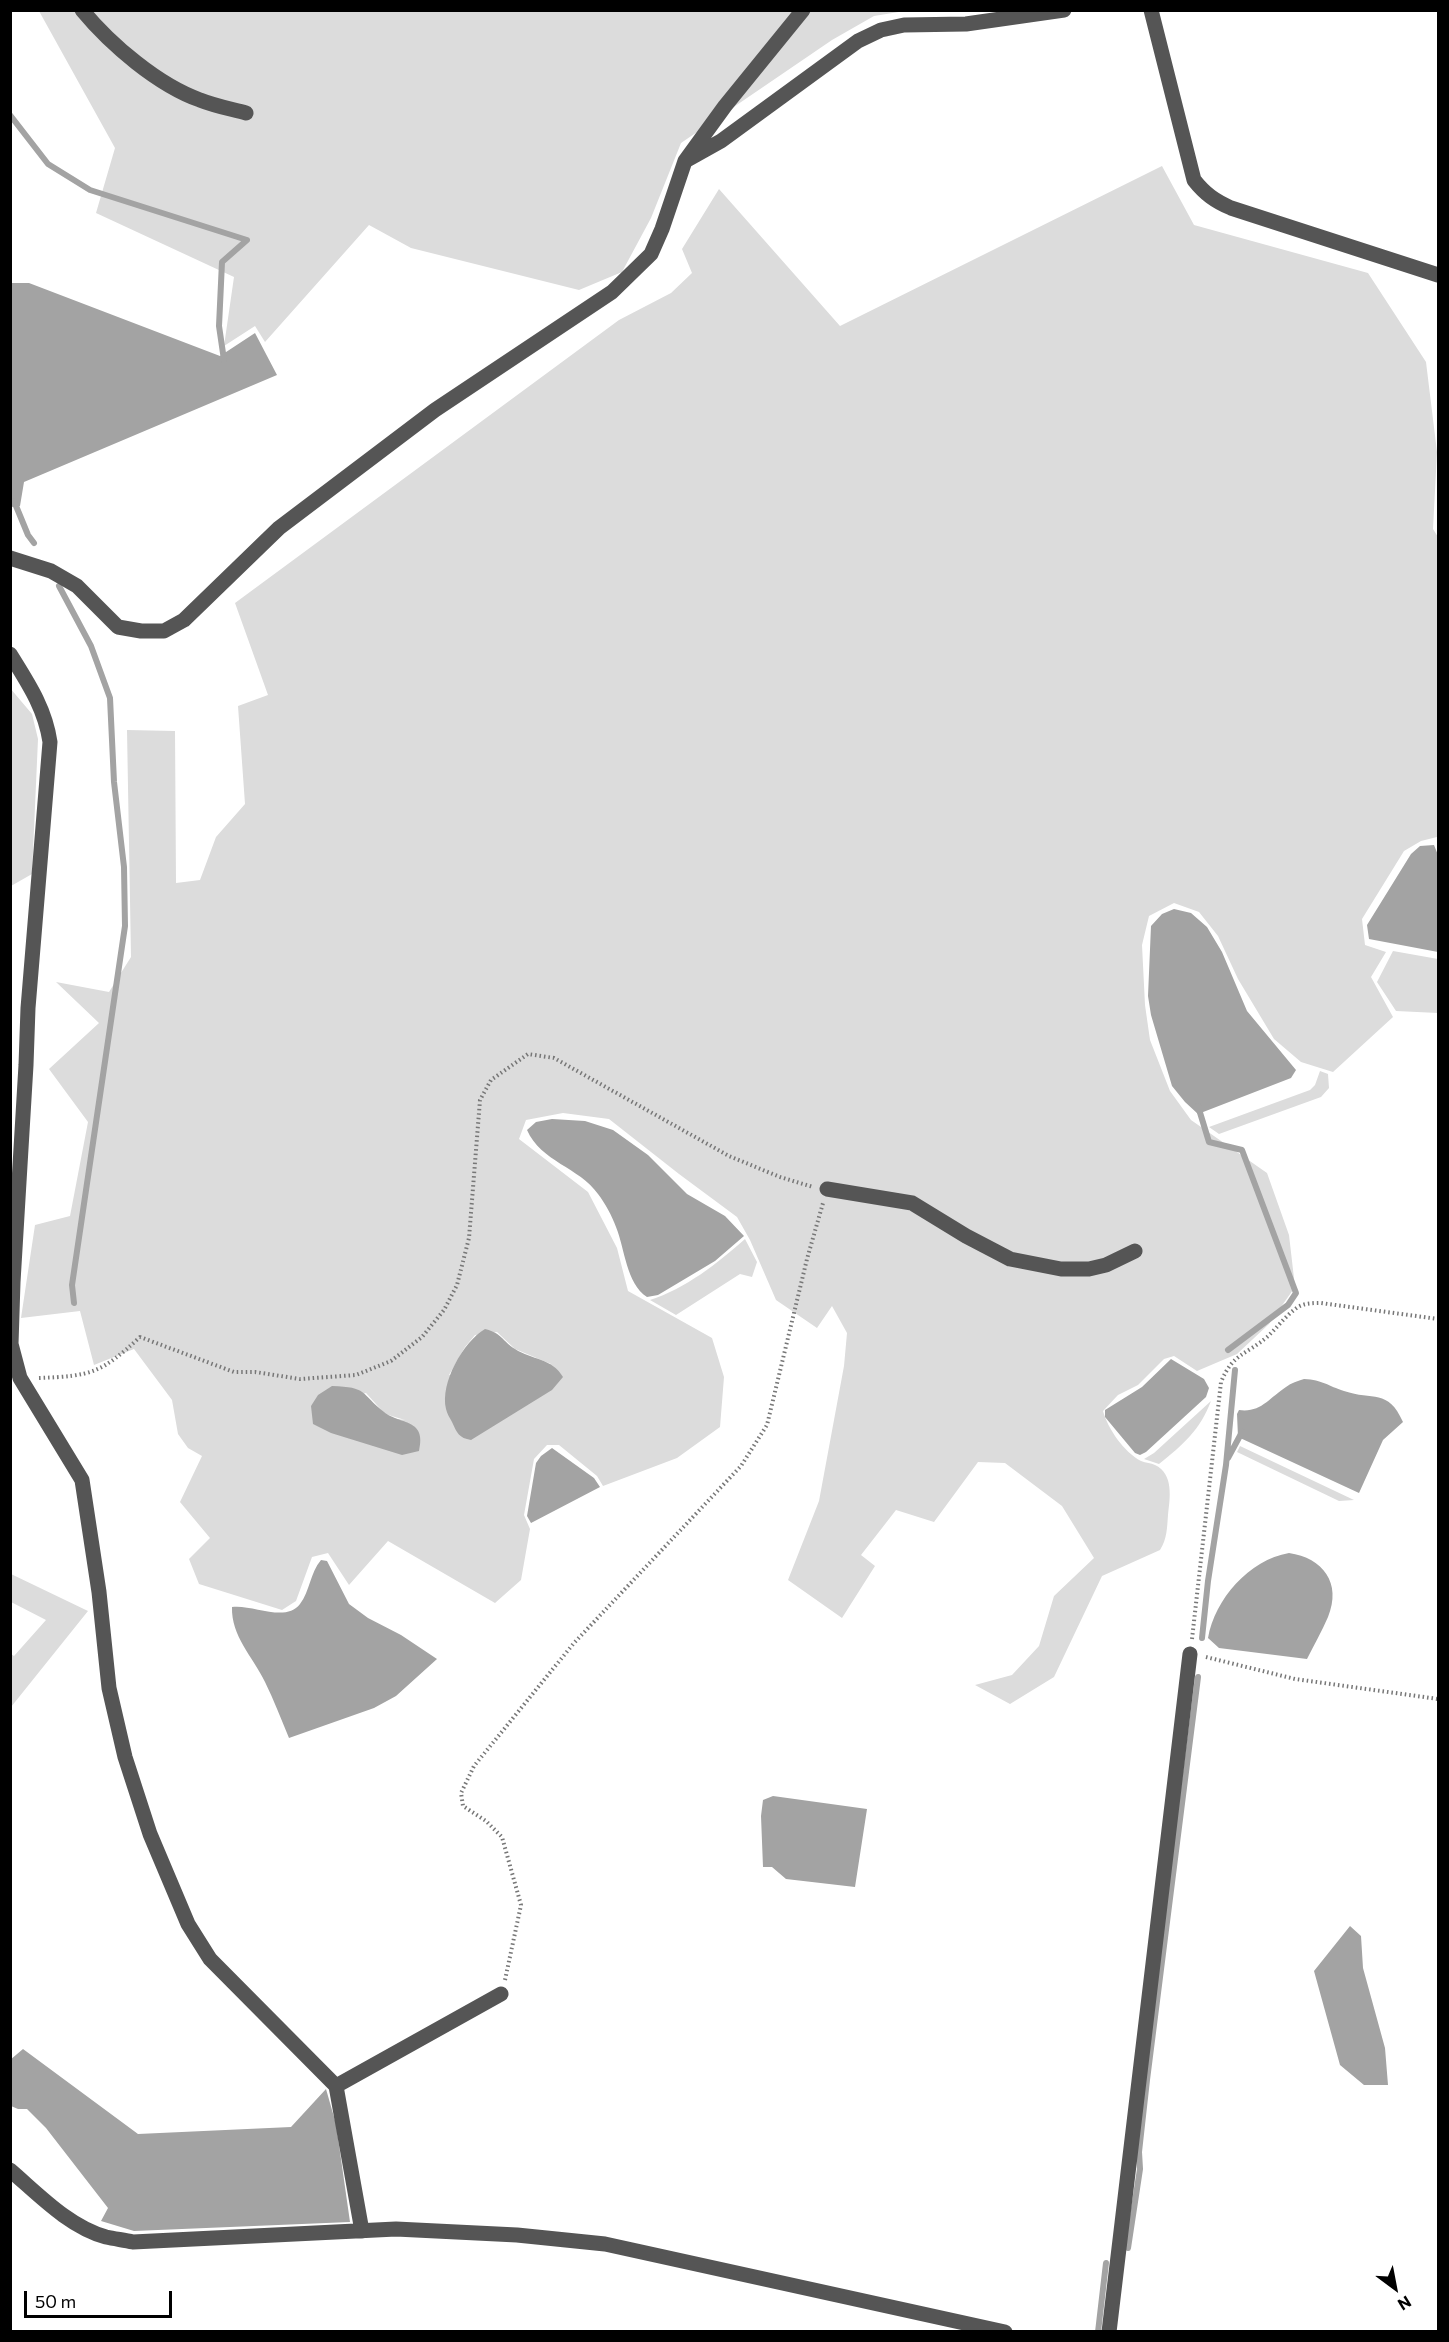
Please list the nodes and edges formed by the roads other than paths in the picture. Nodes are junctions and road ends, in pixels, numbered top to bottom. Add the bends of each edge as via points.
1 (82, 10) edge
2 (803, 10) edge
3 (1064, 10) edge
4 (1151, 10) edge
5 (246, 113) dead end
6 (685, 161) junction
7 (1438, 275) edge
8 (10, 558) edge
9 (10, 654) edge
10 (827, 1189) road end
11 (1135, 1251) dead end
12 (15, 1383) edge
13 (1190, 1654) road end
14 (501, 1994) road end
15 (336, 2086) junction
16 (10, 2170) edge
17 (362, 2231) junction
18 (1005, 2331) edge
19 (1109, 2331) edge

1 - 5 street via 105,38 153,75 199,100
2 - 6 street
3 - 6 street via 966,24 904,25 881,30 858,41 721,141
4 - 7 street via 1194,180 1203,192 1231,208
6 - 8 street via 651,254 612,292 435,410 279,528 184,620 164,631 118,627 77,586 51,571
9 - 12 street via 37,697 50,742 28,1008 12,1282
10 - 11 street via 912,1203 1011,1259 1061,1269 1089,1269
12 - 15 street via 82,1480 110,1688 125,1757 150,1834 188,1923 210,1959
13 - 19 street
14 - 15 street
15 - 17 street
16 - 17 street via 67,2217 105,2237 173,2241
17 - 18 street via 517,2235 605,2244

